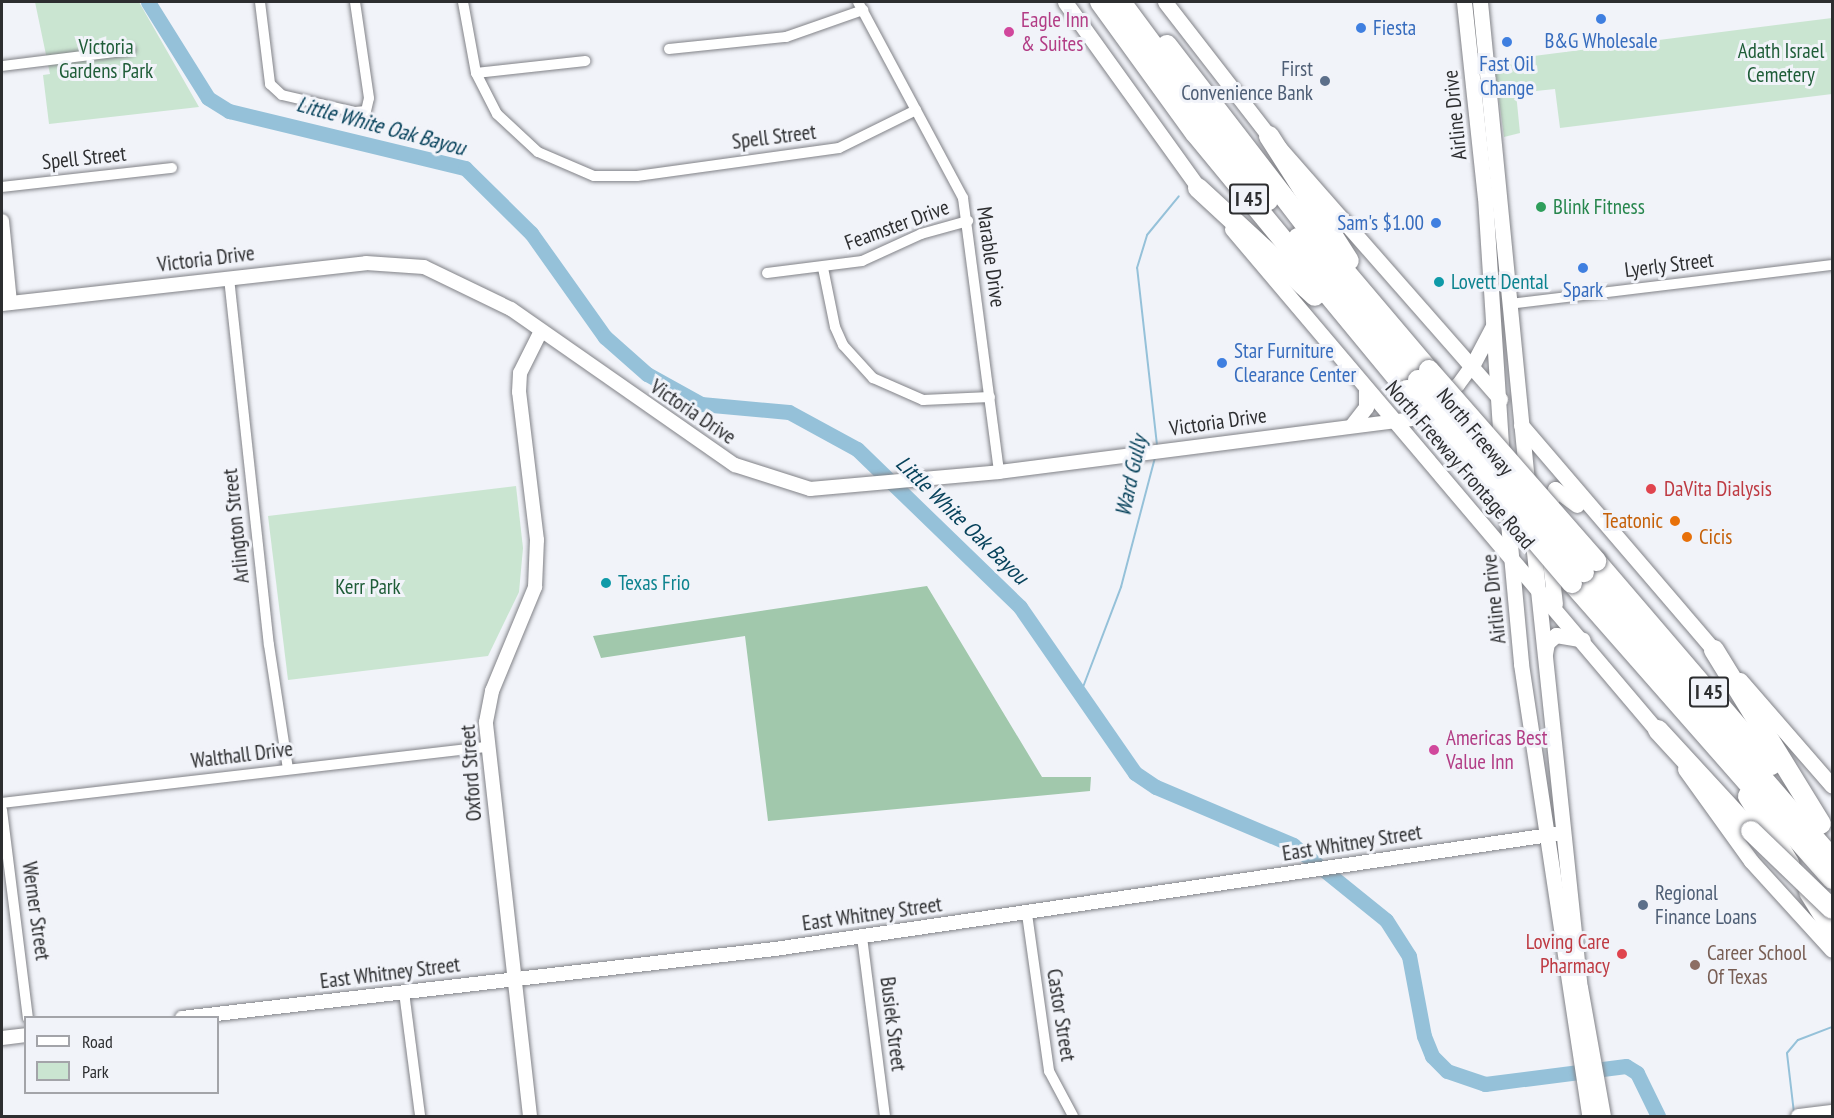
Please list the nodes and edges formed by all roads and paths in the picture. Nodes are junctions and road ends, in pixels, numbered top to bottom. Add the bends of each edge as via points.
1 (260, 2) edge
2 (356, 2) edge
3 (463, 2) edge
4 (1065, 2) edge
5 (1100, 2) edge
6 (1120, 2) edge
7 (1133, 2) edge
8 (1165, 2) edge
9 (1464, 2) edge
10 (1480, 2) edge
11 (861, 6) edge
12 (669, 49) dead end
13 (130, 50) dead end
14 (1485, 52) junction
15 (1469, 53) junction
16 (585, 61) dead end
17 (2, 66) edge
18 (476, 73) junction
19 (916, 110) junction
20 (1269, 136) junction
21 (172, 168) dead end
22 (1490, 180) junction
23 (2, 187) edge
24 (1198, 188) junction
25 (968, 220) junction
26 (2, 221) edge
27 (1833, 265) edge
28 (823, 267) junction
29 (1489, 271) junction
30 (766, 273) dead end
31 (229, 278) junction
32 (1366, 296) junction
33 (6, 304) edge
34 (1509, 304) junction
35 (541, 331) junction
36 (1490, 332) junction
37 (1457, 349) junction
38 (1383, 363) junction
39 (1472, 366) junction
40 (1418, 380) junction
41 (1366, 389) junction
42 (990, 397) junction
43 (1498, 397) junction
44 (1392, 421) junction
45 (1352, 425) junction
46 (1522, 426) junction
47 (999, 472) junction
48 (1622, 542) junction
49 (1510, 553) junction
50 (1584, 572) junction
51 (1536, 584) junction
52 (1557, 609) junction
53 (1584, 641) junction
54 (1714, 650) junction
55 (1545, 657) junction
56 (1658, 730) junction
57 (487, 747) junction
58 (1722, 753) junction
59 (1556, 756) junction
60 (1538, 758) junction
61 (288, 768) junction
62 (1833, 786) edge
63 (2, 803) edge
64 (2, 810) edge
65 (1827, 831) edge
66 (1565, 832) junction
67 (1547, 835) junction
68 (1833, 858) edge
69 (1833, 879) edge
70 (1833, 909) edge
71 (1027, 914) junction
72 (1833, 928) edge
73 (862, 937) junction
74 (1833, 950) edge
75 (514, 980) junction
76 (1573, 988) junction
77 (404, 992) junction
78 (28, 1016) edge
79 (191, 1016) edge
80 (24, 1035) edge
81 (2, 1038) edge
82 (1590, 1090) junction
83 (1833, 1112) edge
84 (420, 1116) edge
85 (530, 1116) edge
86 (885, 1116) edge
87 (1073, 1116) edge
88 (1589, 1116) edge
89 (1603, 1116) edge
90 (1805, 1116) edge

1 - 2 street via 270,84 282,96 366,111
3 - 18 street, Spell Street
4 - 24 main road, North Freeway Frontage Road
5 - 38 highway, North Freeway / I 45 via 1195,133
6 - 40 highway, North Freeway via 1253,182
7 - 32 highway, North Freeway / I 45
8 - 20 main road
9 - 15 main road, Airline Drive
10 - 14 main road, Airline Drive
11 - 12 street via 786,37
11 - 19 street, Marable Drive
13 - 17 street
14 - 15 main road
14 - 22 main road, Airline Drive
15 - 22 main road, Airline Drive
16 - 18 street
18 - 19 street, Spell Street via 497,114 538,152 573,171 626,177 839,147
19 - 25 street, Marable Drive via 963,198
20 - 32 highway via 1353,266
20 - 37 main road
21 - 23 street, Spell Street
22 - 29 main road, Airline Drive
22 - 34 main road, Airline Drive
24 - 38 highway
24 - 41 main road, North Freeway Frontage Road
25 - 28 street, Feamster Drive via 921,234 862,261
25 - 42 street, Marable Drive
26 - 33 street
27 - 34 street, Lyerly Street
28 - 30 street, Feamster Drive
28 - 42 street via 834,327 843,345 873,378 923,400
29 - 34 main road via 1499,284 1501,300
29 - 36 main road, Airline Drive
31 - 33 street, Victoria Drive
31 - 35 street, Victoria Drive via 366,263 424,267 486,294
31 - 61 street, Arlington Street via 268,645
32 - 40 highway, North Freeway / I 45
34 - 46 main road, Airline Drive
35 - 47 street, Victoria Drive via 742,469 810,489
35 - 57 street, Oxford Street via 520,373 519,392 537,540 535,587 527,617 492,691
36 - 37 main road via 1475,348
36 - 39 main road
36 - 43 main road, Airline Drive
37 - 39 main road
38 - 40 highway, North Freeway / I 45
39 - 43 main road
39 - 44 street, Victoria Drive via 1423,415
40 - 50 highway, North Freeway / I 45, bridge
40 - 50 highway, North Freeway / I 45, bridge
41 - 44 main road, North Freeway Frontage Road
41 - 45 main road via 1369,400
42 - 47 street, Marable Drive
43 - 46 main road
43 - 49 main road, Airline Drive
44 - 45 street, Victoria Drive
44 - 49 main road, North Freeway Frontage Road
45 - 47 street, Victoria Drive
46 - 48 main road
46 - 51 main road, Airline Drive
48 - 52 main road via 1600,532 1569,494 1552,490 1547,513
48 - 54 main road
49 - 51 main road, North Freeway Frontage Road
49 - 60 main road, Airline Drive
50 - 58 highway, North Freeway / I 45
50 - 65 highway, North Freeway / I 45
50 - 68 highway, North Freeway
51 - 52 main road, North Freeway Frontage Road
51 - 55 main road, Airline Drive
52 - 53 main road, North Freeway Frontage Road
53 - 55 main road via 1556,636 1547,643
53 - 56 main road, North Freeway Frontage Road
54 - 62 main road
54 - 65 highway
55 - 59 main road, Airline Drive
56 - 70 highway, bridge via 1751,831
56 - 74 main road, North Freeway Frontage Road via 1752,861
57 - 61 street, Walthall Drive
57 - 75 street, Oxford Street
58 - 69 highway, North Freeway / I 45
58 - 72 highway
59 - 60 main road
59 - 66 main road, Airline Drive
60 - 67 main road, Airline Drive
61 - 63 street, Walthall Drive
64 - 78 street, Werner Street
66 - 67 street, East Whitney Street
66 - 76 main road, Airline Drive
67 - 71 street, East Whitney Street
67 - 76 main road, Airline Drive
71 - 73 street, East Whitney Street
71 - 87 street, Castor Street via 1049,1071
73 - 75 street, East Whitney Street
73 - 86 street, Busiek Street
75 - 77 street, East Whitney Street
75 - 85 street, Oxford Street
76 - 82 main road, Airline Drive
77 - 79 street, East Whitney Street
77 - 84 street
80 - 81 street
82 - 88 main road, Airline Drive
82 - 89 main road, Airline Drive
83 - 90 main road

